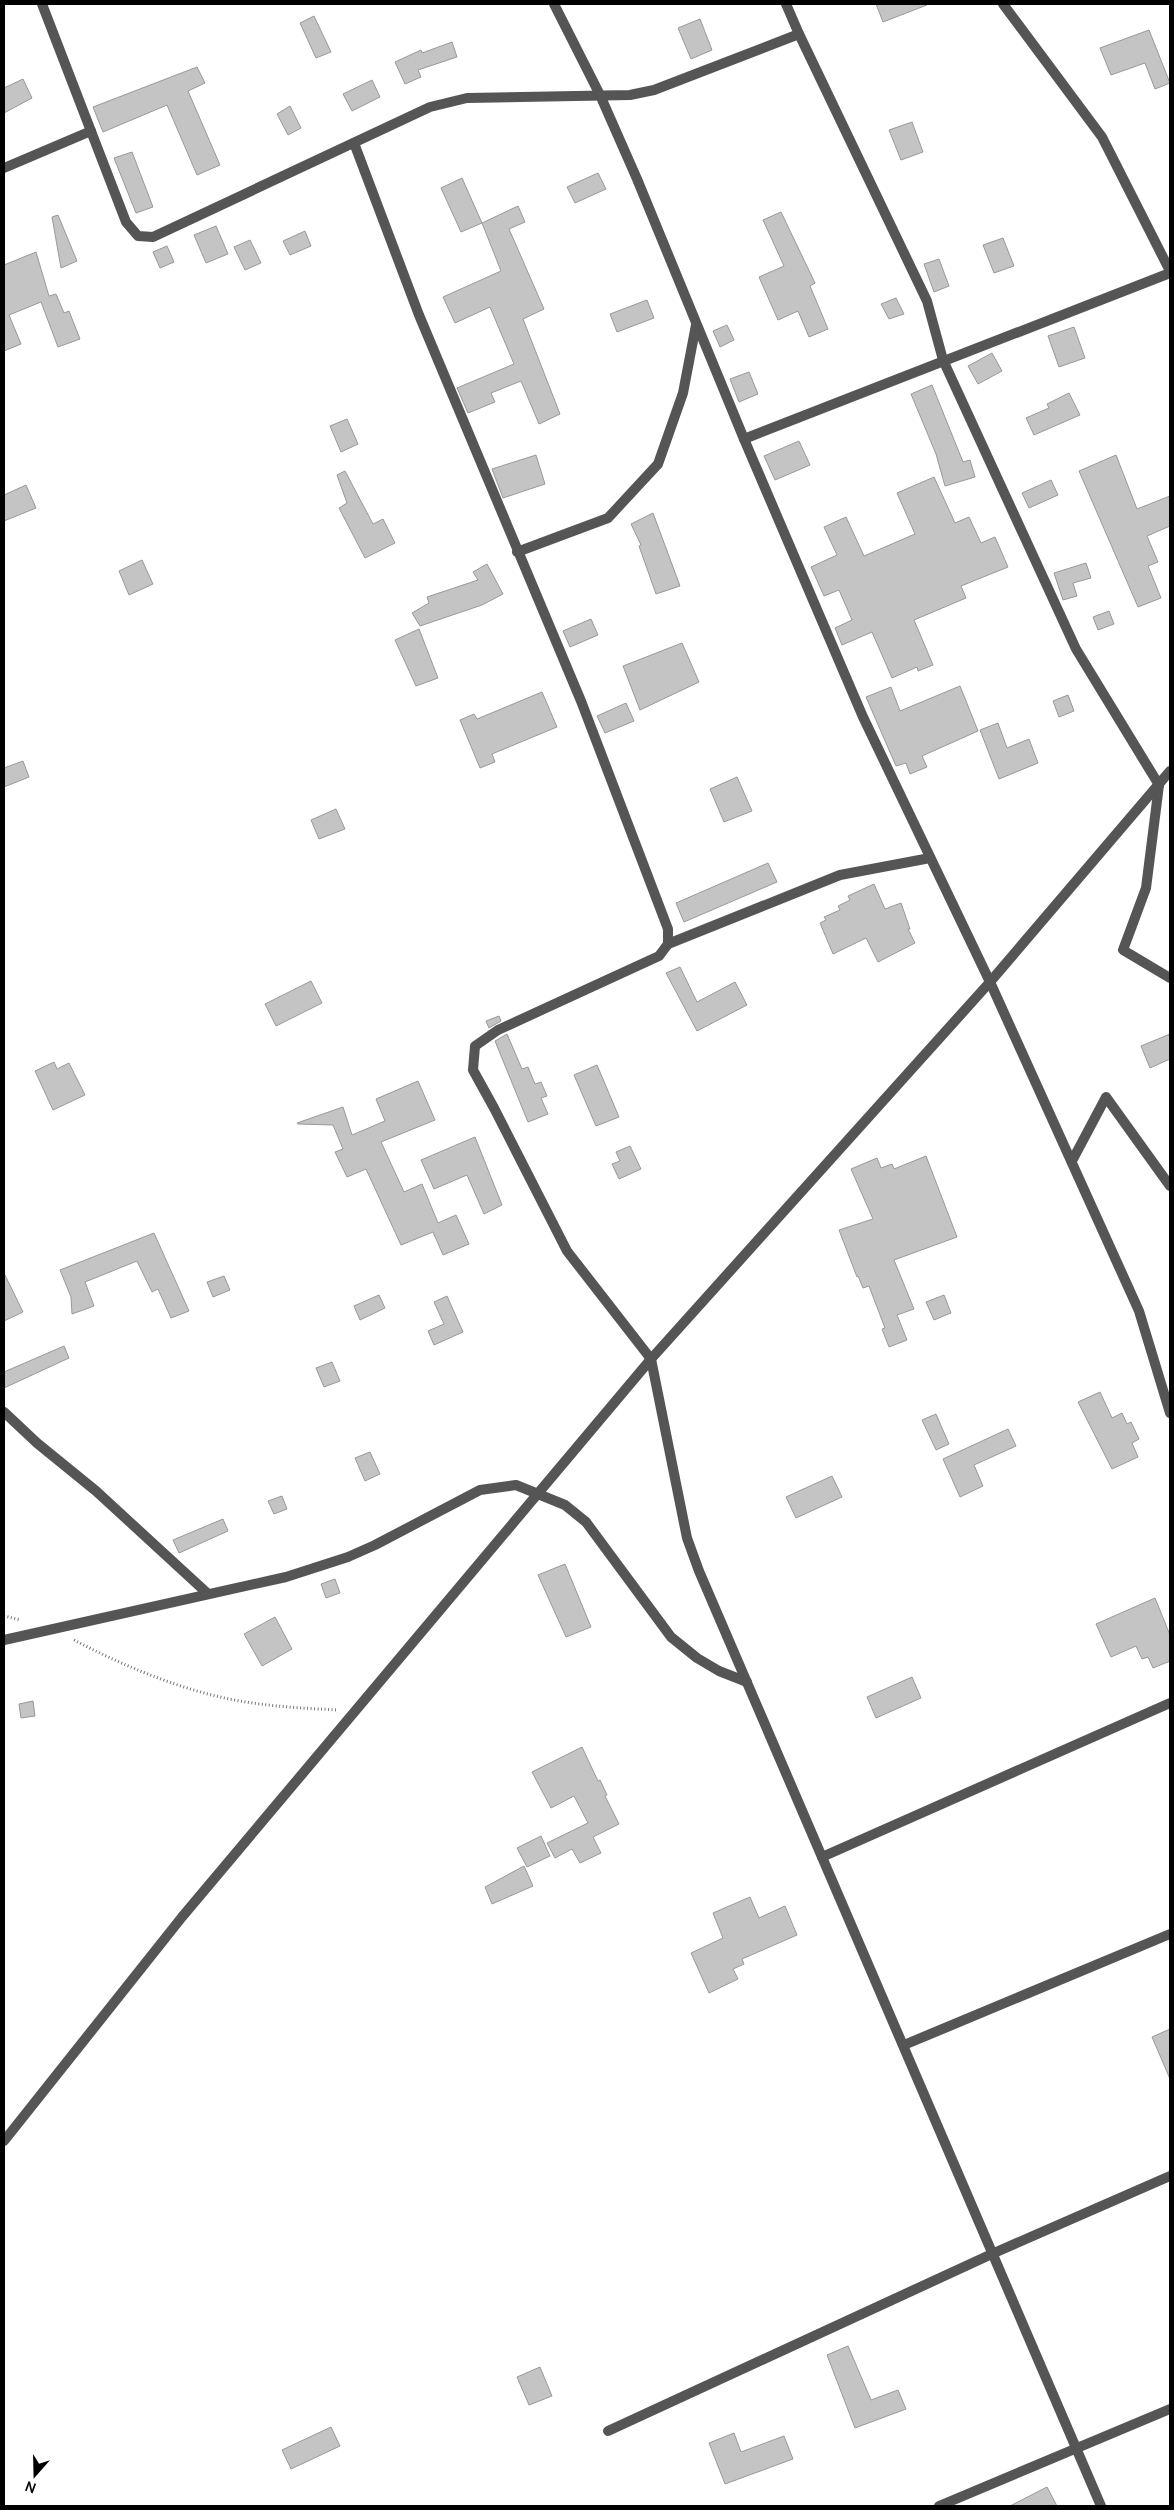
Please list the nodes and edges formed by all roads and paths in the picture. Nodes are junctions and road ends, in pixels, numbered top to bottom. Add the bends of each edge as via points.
1 (42, 4) edge
2 (554, 4) edge
3 (786, 4) edge
4 (1004, 4) edge
5 (799, 34) junction
6 (600, 95) junction
7 (91, 131) junction
8 (354, 143) junction
9 (4, 168) edge
10 (1170, 272) edge
11 (696, 324) junction
12 (943, 360) junction
13 (744, 439) junction
14 (517, 552) junction
15 (1170, 771) edge
16 (1159, 785) junction
17 (930, 858) junction
18 (668, 944) junction
19 (1170, 978) edge
20 (990, 982) junction
21 (1072, 1161) junction
22 (1170, 1186) edge
23 (651, 1359) junction
24 (1170, 1412) edge
25 (4, 1413) edge
26 (539, 1492) junction
27 (207, 1593) junction
28 (4, 1616) edge
29 (28, 1622) dead end
30 (53, 1629) junction
31 (4, 1640) edge
32 (746, 1682) junction
33 (1170, 1704) edge
34 (354, 1712) junction
35 (822, 1857) junction
36 (1170, 1934) edge
37 (904, 2045) junction
38 (4, 2141) edge
39 (1170, 2176) edge
40 (994, 2253) junction
41 (1170, 2409) edge
42 (608, 2431) dead end
43 (1077, 2450) junction
44 (939, 2506) edge
45 (1101, 2506) edge

1 - 7 street
2 - 6 street
3 - 5 street
4 - 10 street via 1102,138
5 - 6 street via 654,90 630,95
5 - 12 street via 927,301
6 - 8 street via 467,98 430,107
6 - 11 street
7 - 8 street via 126,222 138,236 153,237
7 - 9 street
8 - 14 street via 419,315
10 - 12 street
11 - 13 street
11 - 14 street via 683,393 658,464 608,518
12 - 13 street
12 - 16 street via 1076,649
13 - 17 street via 863,717
14 - 18 street via 580,701 665,920
15 - 16 street
16 - 19 street via 1146,888 1123,950
16 - 20 street
17 - 18 street via 840,875
17 - 20 street
18 - 23 street via 659,956 498,1030 475,1046 473,1070 567,1251
20 - 21 street
20 - 23 street
21 - 22 street via 1106,1097
21 - 24 street via 1139,1311
23 - 26 street
23 - 32 street via 687,1538
25 - 27 street via 96,1491
26 - 27 street via 516,1485 480,1490 348,1557 286,1577
26 - 32 street via 565,1505 586,1522 671,1636 697,1658
26 - 34 street
27 - 30 street
28 - 29 path
30 - 31 street
30 - 34 path via 168,1682 220,1697 268,1705
32 - 35 street
33 - 35 street
34 - 38 street via 182,1917
35 - 37 street
36 - 37 street
37 - 40 street
39 - 40 street
40 - 42 street
40 - 43 street
41 - 43 street
43 - 44 street
43 - 45 street

